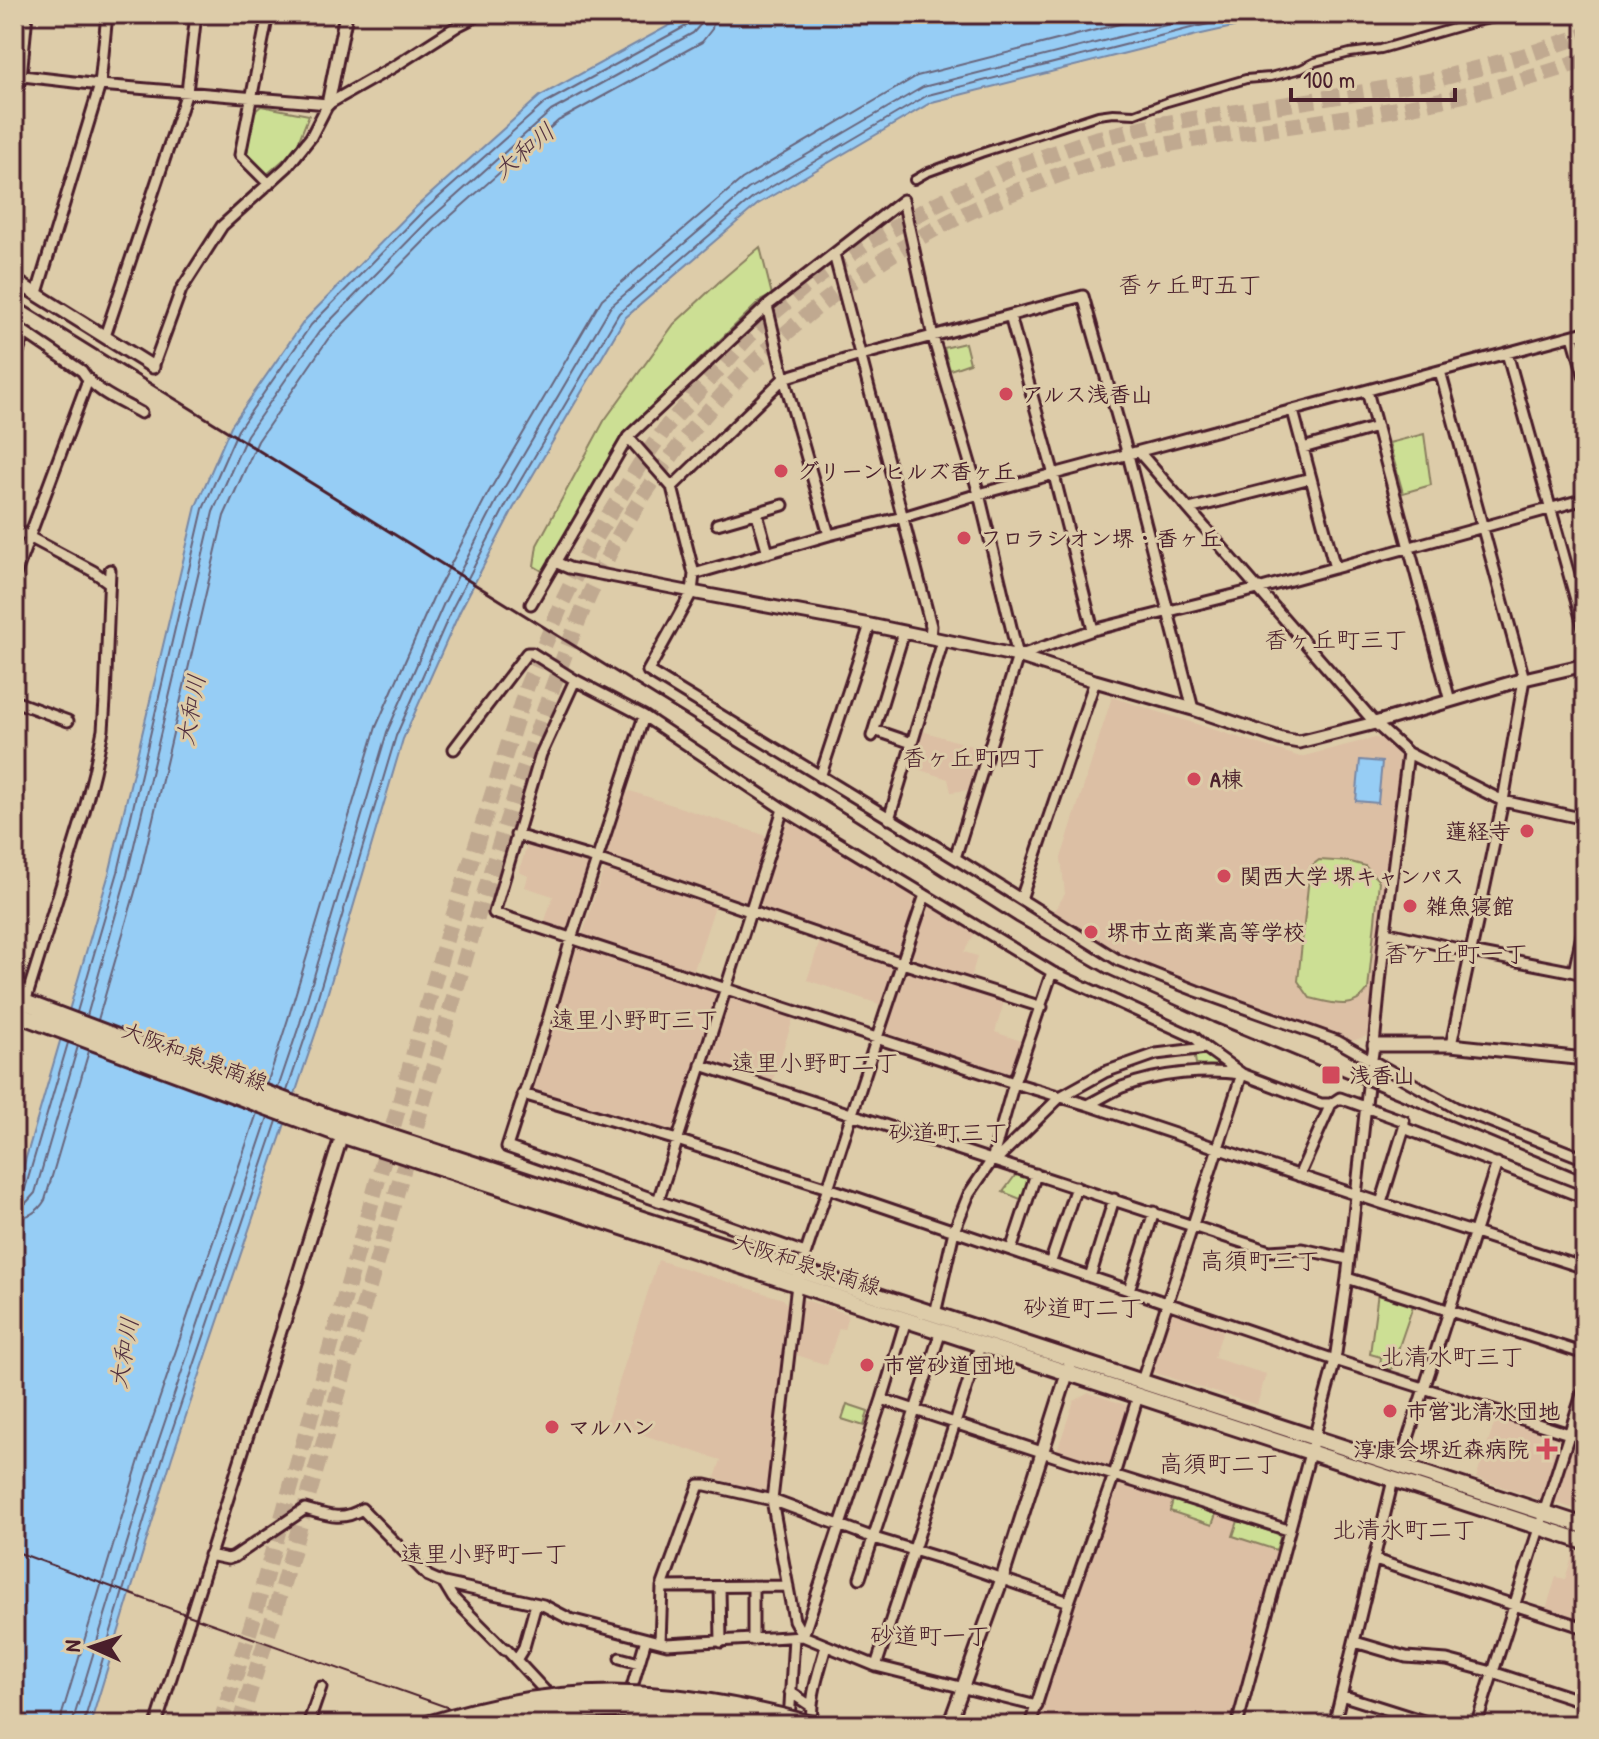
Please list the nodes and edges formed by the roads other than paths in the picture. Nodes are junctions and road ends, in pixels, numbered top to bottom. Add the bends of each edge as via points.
1 (27, 14) edge
2 (107, 14) edge
3 (196, 14) edge
4 (268, 14) edge
5 (346, 14) edge
6 (459, 14) edge
7 (481, 14) edge
8 (1514, 14) edge
9 (459, 25) junction
10 (18, 76) edge
11 (100, 85) junction
12 (187, 92) junction
13 (251, 98) junction
14 (14, 100) edge
15 (328, 104) junction
16 (914, 180) dead end
17 (269, 184) junction
18 (834, 254) junction
19 (14, 280) edge
20 (37, 293) junction
21 (767, 306) junction
22 (1010, 316) junction
23 (14, 325) edge
24 (1585, 332) edge
25 (25, 333) junction
26 (105, 336) junction
27 (1573, 336) junction
28 (933, 337) junction
29 (1507, 353) junction
30 (861, 355) junction
31 (14, 362) edge
32 (153, 367) joint
33 (1440, 371) junction
34 (784, 378) junction
35 (1585, 378) edge
36 (88, 380) junction
37 (1367, 391) junction
38 (1293, 411) junction
39 (141, 413) dead end
40 (1377, 427) junction
41 (628, 437) junction
42 (1303, 448) junction
43 (1139, 452) junction
44 (1128, 455) junction
45 (1054, 475) junction
46 (1311, 478) junction
47 (672, 487) junction
48 (979, 494) junction
49 (1585, 499) edge
50 (783, 505) dead end
51 (1189, 509) junction
52 (1551, 509) junction
53 (757, 514) junction
54 (903, 517) junction
55 (717, 524) dead end
56 (1482, 527) junction
57 (14, 529) edge
58 (829, 535) junction
59 (30, 536) junction
60 (1410, 547) junction
61 (768, 553) junction
62 (555, 562) junction
63 (1335, 568) junction
64 (110, 570) dead end
65 (694, 574) junction
66 (14, 578) edge
67 (108, 582) junction
68 (1258, 589) junction
69 (692, 592) junction
70 (531, 604) dead end
71 (1167, 611) junction
72 (870, 625) junction
73 (1093, 630) junction
74 (904, 632) junction
75 (1585, 632) edge
76 (930, 638) junction
77 (943, 641) junction
78 (1018, 656) junction
79 (1585, 665) edge
80 (1524, 679) junction
81 (575, 680) junction
82 (1095, 681) junction
83 (14, 701) edge
84 (1450, 701) junction
85 (1193, 709) junction
86 (644, 716) junction
87 (68, 721) dead end
88 (1375, 723) junction
89 (912, 743) junction
90 (454, 749) dead end
91 (1408, 753) junction
92 (820, 777) junction
93 (1503, 801) junction
94 (783, 809) junction
95 (889, 819) junction
96 (1585, 819) edge
97 (516, 835) junction
98 (955, 858) junction
99 (597, 859) junction
100 (925, 895) junction
101 (1021, 899) junction
102 (751, 911) junction
103 (1585, 921) edge
104 (1385, 932) junction
105 (571, 939) junction
106 (1471, 952) junction
107 (902, 963) junction
108 (1052, 972) junction
109 (1580, 973) edge
110 (726, 988) junction
111 (1042, 1007) junction
112 (25, 1009) edge
113 (14, 1038) edge
114 (878, 1038) junction
115 (1374, 1045) junction
116 (1451, 1045) junction
117 (1206, 1048) junction
118 (1585, 1059) edge
119 (1372, 1060) junction
120 (701, 1065) junction
121 (1242, 1074) junction
122 (1014, 1083) junction
123 (523, 1094) junction
124 (1060, 1097) junction
125 (1331, 1104) junction
126 (1088, 1105) junction
127 (1366, 1108) junction
128 (851, 1114) junction
129 (1404, 1128) junction
130 (337, 1130) junction
131 (677, 1140) junction
132 (1218, 1149) junction
133 (1584, 1154) edge
134 (992, 1160) junction
135 (1497, 1163) junction
136 (1036, 1174) junction
137 (1299, 1176) junction
138 (1076, 1187) junction
139 (828, 1188) junction
140 (1356, 1194) junction
141 (1585, 1198) edge
142 (1114, 1199) junction
143 (658, 1201) junction
144 (1381, 1203) junction
145 (1154, 1212) junction
146 (1194, 1225) junction
147 (954, 1231) junction
148 (1475, 1233) junction
149 (1011, 1250) junction
150 (805, 1253) junction
151 (1348, 1259) junction
152 (1050, 1264) junction
153 (1585, 1268) edge
154 (1090, 1277) junction
155 (799, 1278) junction
156 (1347, 1278) junction
157 (1129, 1290) junction
158 (1168, 1303) junction
159 (1450, 1310) junction
160 (935, 1314) junction
161 (906, 1320) junction
162 (283, 1325) joint
163 (941, 1331) junction
164 (981, 1343) junction
165 (1585, 1354) edge
166 (1335, 1360) junction
167 (1070, 1365) junction
168 (1142, 1381) junction
169 (1585, 1385) edge
170 (1426, 1389) junction
171 (1138, 1396) junction
172 (882, 1399) junction
173 (915, 1410) junction
174 (955, 1424) junction
175 (1569, 1433) junction
176 (1585, 1439) edge
177 (1311, 1446) junction
178 (1043, 1452) junction
179 (1396, 1473) junction
180 (1114, 1475) junction
181 (772, 1500) junction
182 (1541, 1520) junction
183 (841, 1526) junction
184 (1585, 1526) edge
185 (1288, 1530) junction
186 (874, 1538) junction
187 (1585, 1542) edge
188 (914, 1550) junction
189 (209, 1555) junction
190 (1375, 1560) junction
191 (860, 1578) dead end
192 (1002, 1579) junction
193 (444, 1583) junction
194 (753, 1586) junction
195 (788, 1586) junction
196 (662, 1587) junction
197 (720, 1587) junction
198 (1069, 1602) junction
199 (536, 1604) junction
200 (1515, 1606) junction
201 (1585, 1628) edge
202 (798, 1636) junction
203 (646, 1639) junction
204 (753, 1640) junction
205 (660, 1642) junction
206 (721, 1642) junction
207 (1355, 1642) junction
208 (826, 1646) junction
209 (620, 1658) dead end
210 (516, 1660) junction
211 (639, 1663) junction
212 (876, 1666) junction
213 (1492, 1672) junction
214 (321, 1687) dead end
215 (964, 1687) junction
216 (790, 1692) junction
217 (1341, 1695) junction
218 (1585, 1702) edge
219 (811, 1706) junction
220 (1037, 1706) junction
221 (571, 1708) junction
222 (156, 1725) edge
223 (308, 1725) edge
224 (428, 1725) edge
225 (485, 1725) edge
226 (566, 1725) edge
227 (594, 1725) edge
228 (621, 1725) edge
229 (751, 1725) edge
230 (788, 1725) edge
231 (812, 1725) edge
232 (949, 1725) edge
233 (1030, 1725) edge
234 (1237, 1725) edge
235 (1334, 1725) edge
236 (1436, 1725) edge
237 (1476, 1725) edge

1 - 10 street
2 - 11 street
3 - 12 street
4 - 13 street
5 - 15 street
6 - 9 street
7 - 9 street
8 - 16 street via 1246,79 1135,114 1098,115
9 - 15 street
10 - 11 street
10 - 14 street
11 - 12 street
11 - 20 street
12 - 13 street
12 - 26 street
13 - 15 street
13 - 17 street via 240,155
15 - 17 street via 311,137
17 - 32 street via 222,226 181,290
18 - 21 street
18 - 28 street via 903,200
18 - 30 street
19 - 20 street
20 - 26 street
21 - 34 street
21 - 41 street
22 - 28 street
22 - 44 street via 1083,296
22 - 45 street
23 - 25 street
24 - 27 street
25 - 31 street
25 - 36 street
26 - 32 street
27 - 29 street
27 - 35 street
28 - 30 street
28 - 48 street
29 - 33 street
29 - 52 street
30 - 34 street
30 - 54 street
33 - 37 street
33 - 56 street
34 - 47 street
34 - 58 street
36 - 39 street
36 - 59 street
37 - 38 street
37 - 40 street
38 - 42 street
38 - 43 street
40 - 42 street
40 - 60 street
41 - 47 street
41 - 62 street
42 - 46 street
43 - 44 street
43 - 51 street
44 - 45 street
44 - 71 street
45 - 48 street
45 - 73 street
46 - 51 street
46 - 63 street
47 - 65 street
48 - 54 street
48 - 78 street
49 - 52 street
50 - 53 street
51 - 68 street
52 - 56 street
52 - 75 street
53 - 55 street
53 - 61 street
54 - 58 street
54 - 76 street
56 - 60 street
56 - 80 street
57 - 59 street
58 - 61 street
59 - 66 street
59 - 67 street
60 - 63 street
60 - 84 street
61 - 65 street
62 - 69 street
62 - 70 street
63 - 68 street
64 - 67 street
65 - 69 street
67 - 112 street via 103,730
68 - 71 street
68 - 88 street
69 - 72 street
69 - 92 street via 648,671
71 - 73 street
71 - 85 street
72 - 74 street
72 - 92 street
73 - 78 street
74 - 76 street
74 - 89 street via 873,733
76 - 77 street
77 - 78 street
77 - 89 street
78 - 82 street
78 - 98 street
79 - 80 street
80 - 84 street
80 - 93 street
81 - 86 street
81 - 90 street via 527,653
81 - 97 street via 541,754
82 - 85 street
82 - 101 street
83 - 87 street
84 - 88 street
85 - 88 street via 1299,742
86 - 94 street
86 - 99 street
88 - 91 street
89 - 95 street
91 - 93 street
91 - 104 street
92 - 95 street
93 - 96 street
93 - 106 street
94 - 100 street
94 - 102 street
95 - 98 street
97 - 99 street
97 - 105 street via 494,913
98 - 101 street
99 - 102 street
99 - 105 street
100 - 107 street
100 - 108 street
101 - 119 street via 1118,960 1337,1041
102 - 107 street
102 - 110 street
103 - 109 street
104 - 106 street
104 - 115 street
105 - 110 street
105 - 123 street
106 - 109 street
106 - 116 street
107 - 111 street
107 - 114 street
108 - 111 street
108 - 117 street via 1194,1037
110 - 114 street
110 - 120 street
111 - 122 street
112 - 113 street
112 - 130 main road, 大阪和泉泉南線
114 - 122 street
114 - 128 street
115 - 116 street
115 - 119 street
116 - 118 street
117 - 121 street
117 - 124 street via 1156,1054 1105,1072
119 - 127 street
119 - 133 street via 1456,1108
120 - 128 street
120 - 131 street
121 - 125 street
121 - 126 street via 1219,1071 1158,1078
121 - 132 street
122 - 124 street
122 - 134 street
123 - 131 street
123 - 143 street via 507,1147
124 - 126 street
124 - 134 street
125 - 127 street via 1340,1098
125 - 137 street
126 - 132 street
127 - 129 street via 1404,1121
127 - 140 street
128 - 134 street
128 - 139 street
129 - 135 street
129 - 144 street
130 - 155 main road, 大阪和泉泉南線
130 - 162 street
131 - 139 street
131 - 143 street
132 - 137 street
132 - 146 street
134 - 136 street
134 - 147 street via 969,1194
135 - 141 street
135 - 148 street
136 - 138 street
136 - 149 street
137 - 140 street
138 - 142 street
138 - 152 street
139 - 147 street
139 - 150 street
140 - 144 street
140 - 151 street
142 - 145 street
142 - 154 street
143 - 150 street
144 - 148 street
145 - 146 street
145 - 157 street
146 - 151 street via 1269,1251 1302,1249
146 - 158 street
147 - 149 street
147 - 160 street
148 - 153 street
148 - 159 street
149 - 152 street
150 - 155 street
151 - 156 street
152 - 154 street
154 - 157 street
155 - 160 main road, 大阪和泉泉南線
155 - 161 main road, 大阪和泉泉南線
155 - 181 street
156 - 159 street
156 - 166 street
157 - 158 street
158 - 166 street
158 - 168 street
159 - 165 street
159 - 170 street
160 - 167 main road, 大阪和泉泉南線
161 - 163 main road, 大阪和泉泉南線
161 - 172 street
162 - 189 street
163 - 164 main road, 大阪和泉泉南線
163 - 173 street
164 - 167 main road, 大阪和泉泉南線
164 - 174 street
166 - 170 street
166 - 177 street
167 - 168 main road, 大阪和泉泉南線
167 - 171 main road, 大阪和泉泉南線
167 - 178 street
168 - 177 main road, 大阪和泉泉南線
169 - 175 street
170 - 175 street
170 - 179 street
171 - 177 main road, 大阪和泉泉南線
171 - 180 street
172 - 173 street
172 - 183 street
173 - 174 street
173 - 186 street
174 - 178 street
174 - 188 street
175 - 176 street
175 - 182 street
177 - 179 main road, 大阪和泉泉南線
177 - 185 street
178 - 180 street
178 - 192 street
179 - 182 main road, 大阪和泉泉南線
179 - 190 street
180 - 185 street
180 - 198 street
181 - 183 street
181 - 195 street
181 - 196 street via 699,1485
182 - 184 main road, 大阪和泉泉南線
182 - 187 main road, 大阪和泉泉南線
182 - 200 street
183 - 186 street
183 - 202 street
185 - 234 street
186 - 188 street
186 - 191 street
188 - 192 street
188 - 212 street
189 - 193 street via 234,1557 302,1508 336,1518 362,1509 428,1576
189 - 222 street
190 - 200 street
190 - 207 street
192 - 198 street
192 - 215 street
193 - 199 street
193 - 210 street
194 - 195 street
194 - 197 street
194 - 204 street
195 - 202 street
196 - 197 street
196 - 205 street
197 - 206 street
198 - 220 street
199 - 203 street
199 - 210 street
200 - 201 street
200 - 213 street
202 - 204 street
202 - 208 street
202 - 216 street
203 - 205 street
203 - 211 street
204 - 206 street
205 - 206 street
207 - 213 street
207 - 217 street
208 - 212 street
208 - 219 street
209 - 211 street
210 - 221 street via 545,1691
211 - 228 street
212 - 215 street
213 - 218 street
213 - 237 street
214 - 223 street
215 - 220 street
215 - 232 street
216 - 219 street
216 - 230 street
217 - 235 street
217 - 236 street
219 - 231 street
220 - 233 street
221 - 226 street
221 - 227 street
224 - 231 highway, bridge via 518,1702 586,1694 703,1700
225 - 229 highway, bridge via 547,1713 625,1708

